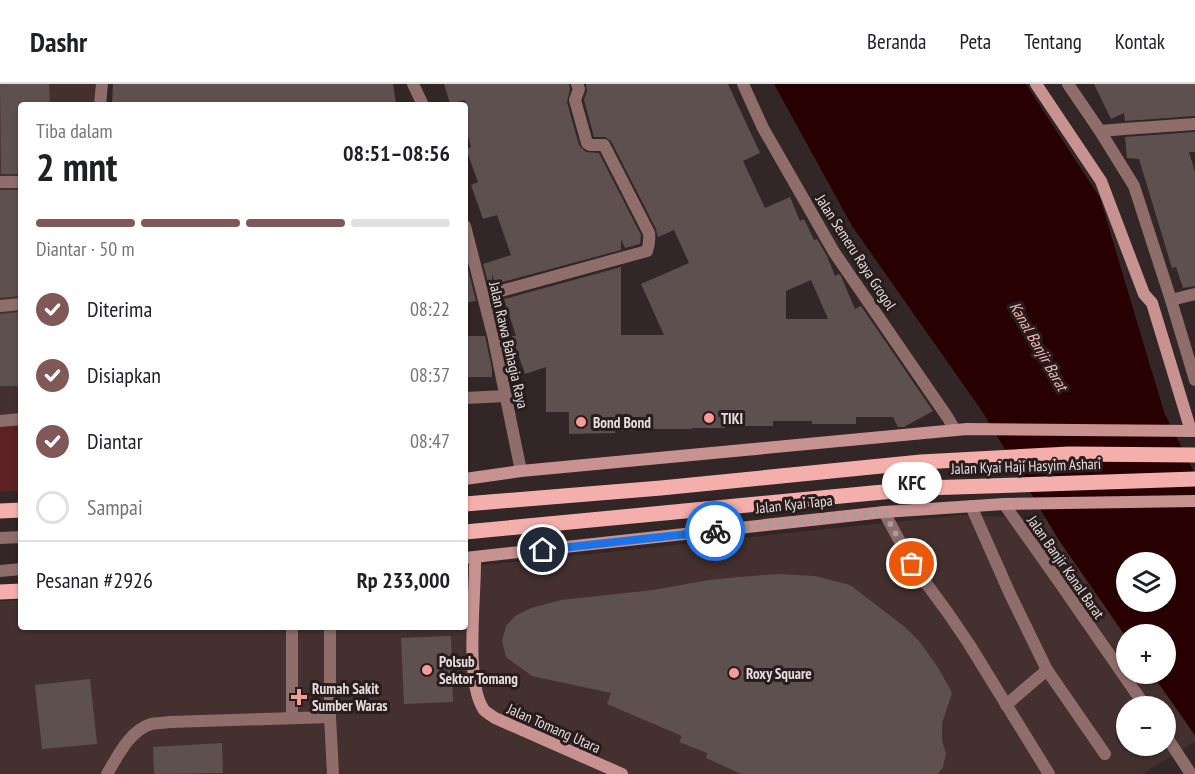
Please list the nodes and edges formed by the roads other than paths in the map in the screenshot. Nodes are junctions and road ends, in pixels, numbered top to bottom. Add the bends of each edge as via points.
1 (102, 84) edge
2 (413, 84) edge
3 (577, 84) edge
4 (743, 84) edge
5 (1036, 84) edge
6 (1068, 84) edge
7 (100, 102) edge
8 (422, 102) edge
9 (1195, 124) edge
10 (1100, 131) junction
11 (0, 182) edge
12 (18, 182) edge
13 (468, 239) edge
14 (1195, 294) edge
15 (483, 296) junction
16 (1171, 300) junction
17 (18, 304) edge
18 (0, 306) edge
19 (1195, 380) edge
20 (506, 396) junction
21 (468, 398) edge
22 (18, 420) edge
23 (0, 421) edge
24 (961, 429) junction
25 (1187, 431) edge
26 (1195, 455) edge
27 (521, 471) junction
28 (468, 479) edge
29 (1195, 479) edge
30 (1195, 501) edge
31 (472, 504) edge
32 (1004, 504) junction
33 (971, 506) junction
34 (18, 510) edge
35 (0, 511) edge
36 (884, 512) junction
37 (468, 531) edge
38 (18, 537) edge
39 (0, 538) edge
40 (470, 558) edge
41 (18, 569) edge
42 (0, 571) edge
43 (18, 591) edge
44 (0, 592) edge
45 (292, 630) edge
46 (330, 630) edge
47 (1047, 670) junction
48 (1138, 696) edge
49 (1006, 705) junction
50 (292, 717) junction
51 (330, 717) junction
52 (1176, 751) edge
53 (1105, 754) dead end
54 (107, 774) edge
55 (333, 774) edge
56 (622, 774) edge
57 (1049, 774) edge
58 (1191, 774) edge

1 - 7 street
2 - 8 street
3 - 15 street via 575,100 587,143 604,145 649,233 648,247 646,251
4 - 24 street, Jalan Semeru Raya Grogol via 763,128 834,252
5 - 25 main road via 1101,181 1144,294 1144,306
6 - 10 street
9 - 10 street
10 - 16 street via 1134,186
11 - 12 street
13 - 15 street, Jalan Rawa Bahagia Raya
14 - 16 street
15 - 20 street, Jalan Rawa Bahagia Raya
16 - 19 street
17 - 18 street
20 - 21 street
20 - 27 street, Jalan Rawa Bahagia Raya
22 - 23 street
24 - 25 main road
24 - 27 main road
26 - 31 main road, Jalan Kyai Haji Hasyim Ashari via 1069,454 921,462
27 - 28 main road
29 - 37 main road, Jalan Kyai Haji Hasyim Ashari via 925,488
30 - 32 main road, Jalan Kyai Tapa
32 - 33 main road, Jalan Kyai Tapa
32 - 48 street, Jalan Banjir Kanal Barat
33 - 36 main road, Jalan Kyai Tapa
33 - 47 street
34 - 35 main road
36 - 40 main road, Jalan Kyai Tapa
36 - 49 street via 912,564 969,644
38 - 39 street
40 - 56 main road, Jalan Tomang Utara via 472,665 477,694 485,711
41 - 42 street
43 - 44 main road
45 - 50 street
46 - 51 street
47 - 49 street
47 - 53 street
49 - 57 street
50 - 51 street
50 - 54 street via 149,725 133,734
51 - 55 street
52 - 58 street

